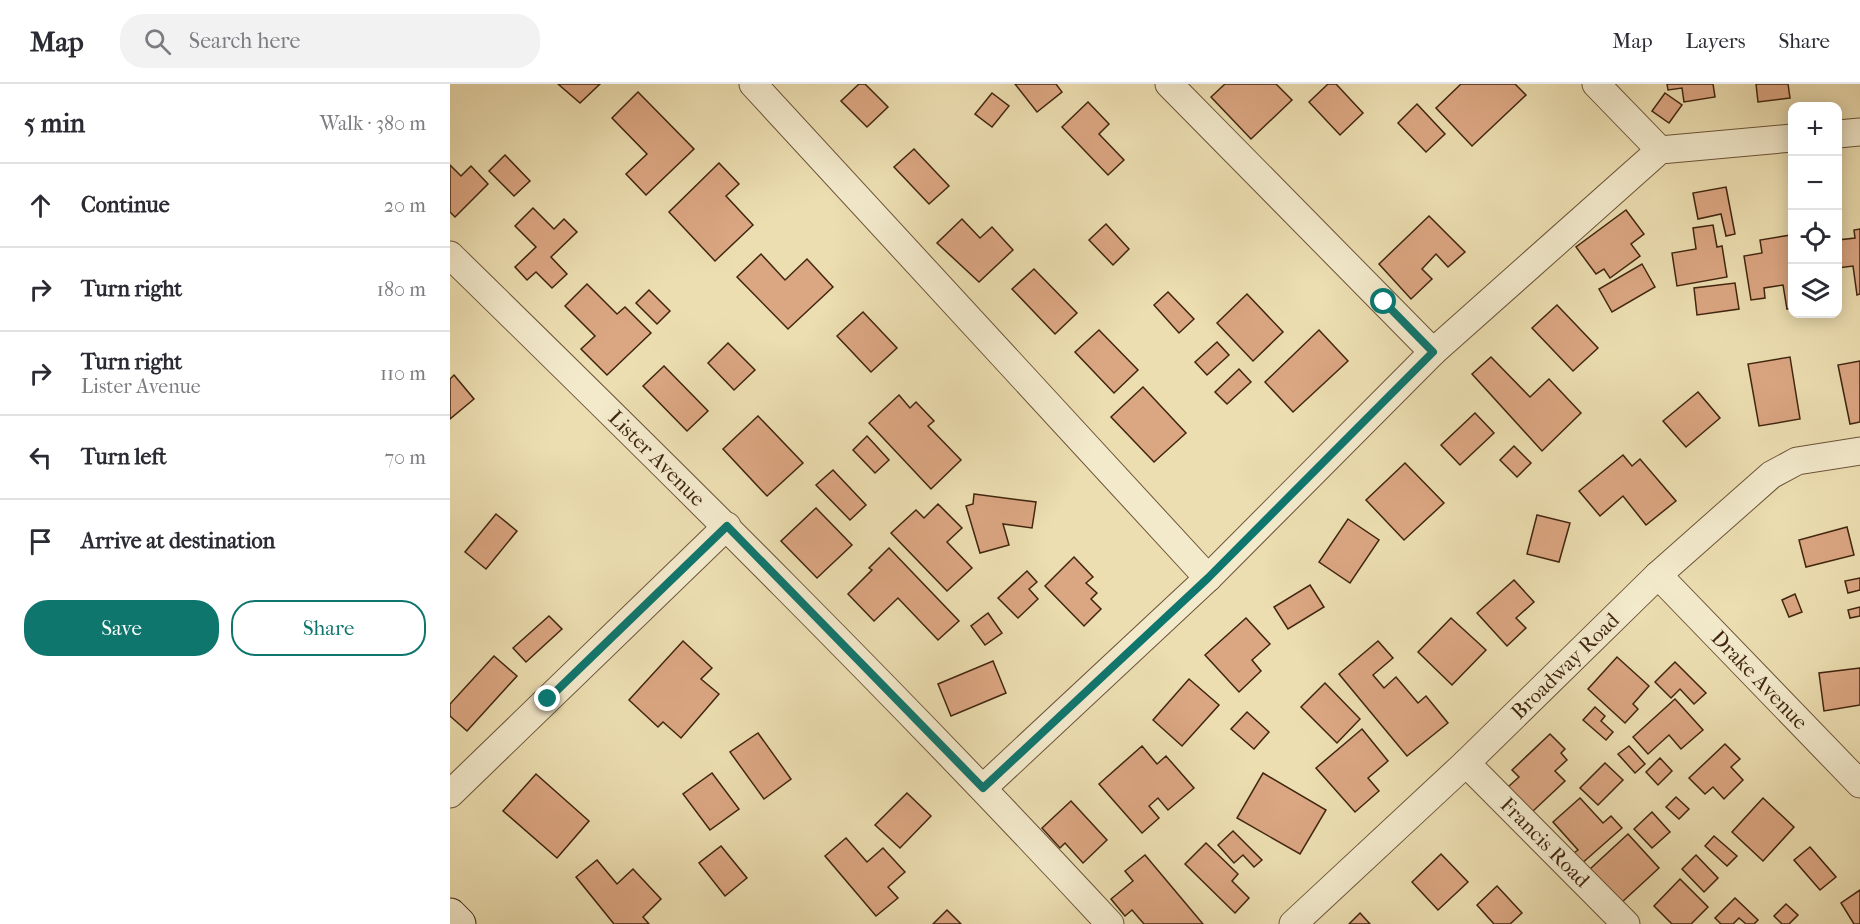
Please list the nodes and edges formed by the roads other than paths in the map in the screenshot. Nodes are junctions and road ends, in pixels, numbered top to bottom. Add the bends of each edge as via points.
1 (753, 84) edge
2 (1169, 84) edge
3 (1596, 84) edge
4 (1860, 132) edge
5 (1842, 134) edge
6 (1788, 138) edge
7 (1660, 150) junction
8 (450, 255) edge
9 (1433, 352) junction
10 (1860, 451) edge
11 (727, 526) junction
12 (1658, 575) junction
13 (1208, 578) junction
14 (1466, 763) junction
15 (1856, 771) edge
16 (983, 788) junction
17 (450, 794) edge
18 (450, 915) edge
19 (459, 924) edge
20 (1110, 924) edge
21 (1293, 924) edge
22 (1626, 924) edge

1 - 13 street
2 - 9 street
3 - 7 street
4 - 5 street
6 - 7 street
7 - 9 street
8 - 11 street, Lister Avenue
9 - 13 street
10 - 12 street, Broadway Road via 1783,467
11 - 16 street, Lister Avenue
11 - 17 street
12 - 14 street, Broadway Road
12 - 15 street, Drake Avenue
13 - 16 street
14 - 21 street, Broadway Road
14 - 22 street, Francis Road
16 - 20 street, Lister Avenue
18 - 19 street

